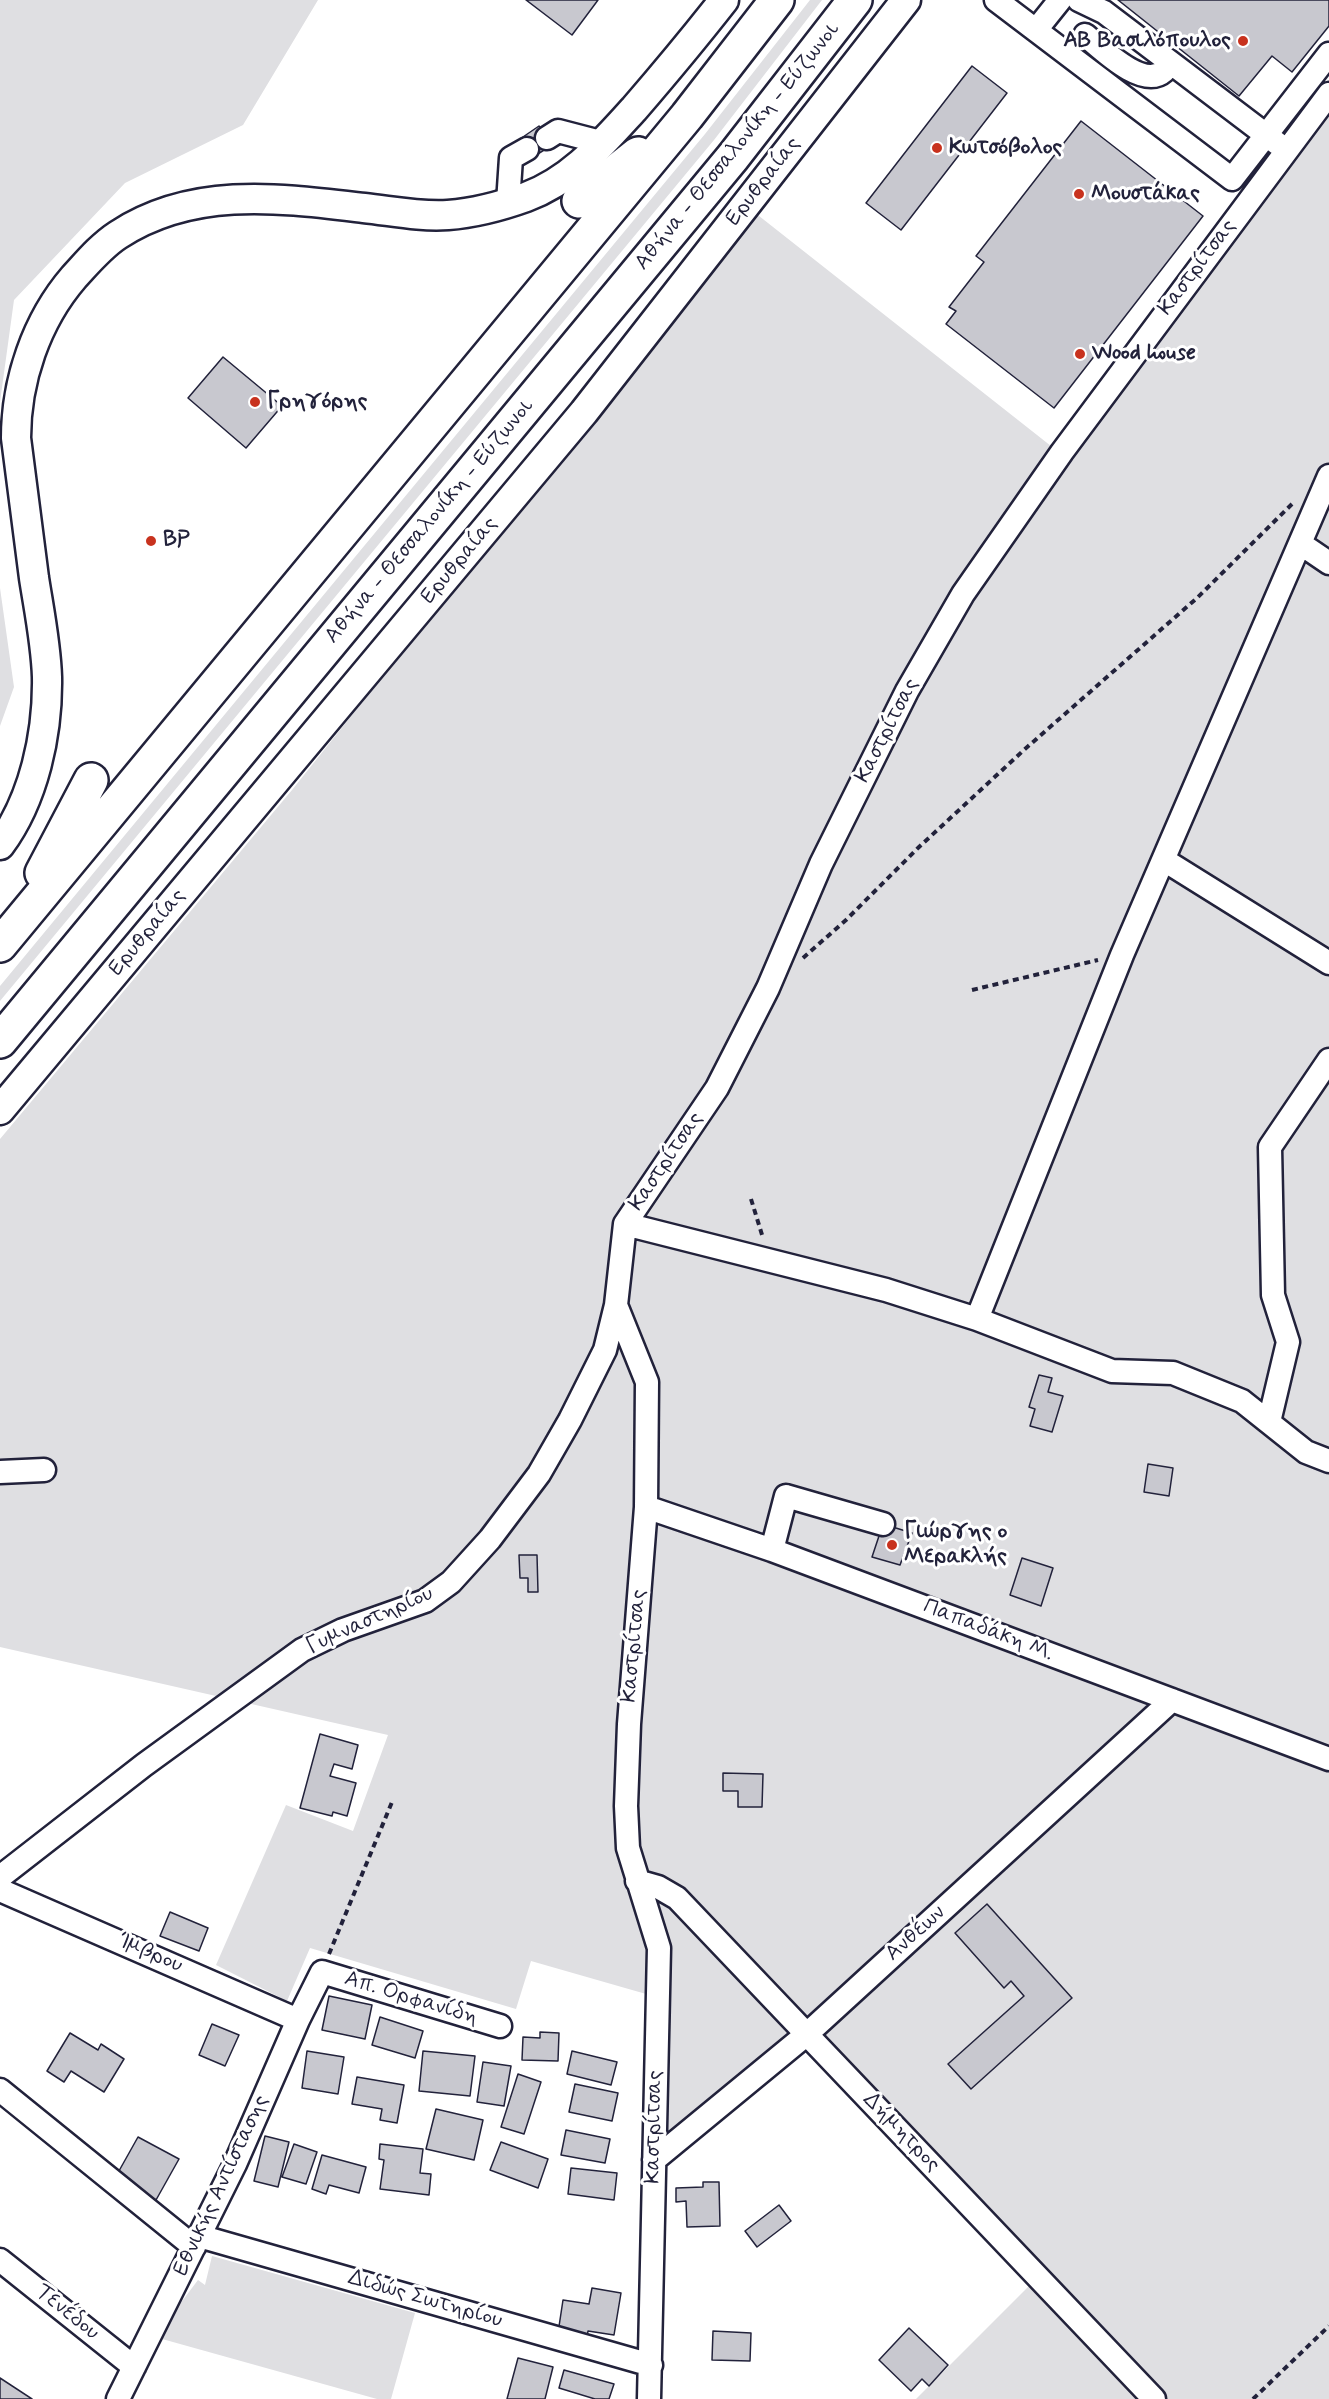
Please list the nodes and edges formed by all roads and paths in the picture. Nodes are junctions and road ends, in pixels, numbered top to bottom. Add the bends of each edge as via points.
1 (724, 0) edge
2 (777, 0) edge
3 (855, 0) edge
4 (906, 0) edge
5 (996, 0) edge
6 (1060, 0) edge
7 (1079, 0) edge
8 (1104, 12) junction
9 (1036, 30) junction
10 (1085, 35) junction
11 (1329, 54) edge
12 (1069, 55) junction
13 (1164, 71) dead end
14 (1329, 94) edge
15 (687, 116) junction
16 (1266, 135) junction
17 (547, 138) dead end
18 (603, 143) junction
19 (527, 149) dead end
20 (1287, 150) junction
21 (1232, 179) junction
22 (1252, 196) junction
23 (579, 201) dead end
24 (508, 203) junction
25 (1329, 476) edge
26 (1296, 500) dead end
27 (1301, 544) junction
28 (1329, 563) edge
29 (91, 780) dead end
30 (0, 845) edge
31 (1164, 860) junction
32 (6, 938) edge
33 (1122, 955) junction
34 (1329, 963) edge
35 (768, 988) junction
36 (972, 990) dead end
37 (0, 1041) edge
38 (1329, 1060) edge
39 (0, 1110) edge
40 (751, 1198) dead end
41 (625, 1224) junction
42 (769, 1260) junction
43 (616, 1305) junction
44 (976, 1319) junction
45 (1269, 1422) junction
46 (1329, 1461) edge
47 (44, 1470) dead end
48 (0, 1472) edge
49 (646, 1507) junction
50 (883, 1524) dead end
51 (772, 1550) junction
52 (1172, 1700) junction
53 (1329, 1759) edge
54 (392, 1802) dead end
55 (0, 1877) edge
56 (638, 1881) junction
57 (0, 1890) edge
58 (322, 1972) junction
59 (298, 2020) junction
60 (500, 2026) dead end
61 (807, 2034) junction
62 (0, 2090) edge
63 (654, 2160) junction
64 (197, 2241) junction
65 (0, 2259) edge
66 (1329, 2326) edge
67 (651, 2365) junction
68 (134, 2367) junction
69 (117, 2399) edge
70 (649, 2399) edge
71 (1154, 2399) edge
72 (1253, 2399) edge

1 - 18 main road via 674,64
2 - 15 highway
3 - 37 highway, Αθήνα - Θεσσαλονίκη - Εύζωνοι via 733,157
4 - 39 main road, Ερυθραίας via 584,412
5 - 9 street
6 - 9 street
7 - 8 street
8 - 10 street
8 - 16 street
9 - 12 street
10 - 12 street
10 - 13 street via 1134,72 1152,77
11 - 16 street
12 - 21 street
14 - 20 street, Καστρίτσας
15 - 23 highway
15 - 32 highway
16 - 20 street
16 - 21 street
17 - 18 street via 558,131
18 - 24 main road via 560,180
19 - 24 street via 511,158
20 - 22 street, Καστρίτσας
21 - 22 street
22 - 35 street, Καστρίτσας via 1062,452 963,594 907,691 831,843
24 - 30 main road via 447,215 242,197 180,206 116,236 68,284 39,332 16,410 16,438 47,694 34,772 15,820
25 - 27 street
26 - 35 path via 1197,598 1025,749 846,920
27 - 28 street
27 - 31 street
29 - 32 highway
31 - 33 street
31 - 34 street
33 - 36 path
33 - 44 street
35 - 41 street, Καστρίτσας via 717,1088
38 - 45 street via 1270,1147 1273,1295 1288,1342
40 - 42 path
41 - 42 street
41 - 43 street, Καστρίτσας
42 - 44 street via 886,1290
43 - 49 street, Καστρίτσας via 647,1382
43 - 55 street, Γυμναστηρίου via 605,1350 539,1474 490,1539 451,1582 425,1601 343,1630 302,1650
44 - 45 street via 1112,1371 1173,1373 1242,1401
45 - 46 street via 1306,1452
47 - 48 street
49 - 51 street, Παπαδάκη Μ.
49 - 56 street, Καστρίτσας via 626,1806 628,1848
50 - 51 street via 786,1496
51 - 52 street, Παπαδάκη Μ.
52 - 53 street, Παπαδάκη Μ.
52 - 61 street, Ανθέων
54 - 58 path
56 - 61 street, Δήμητρος via 677,1898
56 - 63 street, Καστρίτσας via 658,1948
57 - 59 street, Ίμβρου
58 - 59 street, Εθνικής Αντίστασης
58 - 60 street, Απ. Ορφανίδη
59 - 64 street, Εθνικής Αντίστασης
61 - 63 street, Ανθέων
61 - 71 street, Δήμητρος
62 - 64 street, Διδώς Σωτηρίου
63 - 67 street, Καστρίτσας
64 - 67 street, Διδώς Σωτηρίου
64 - 68 street, Εθνικής Αντίστασης
65 - 68 street, Τενέδου
66 - 72 path
67 - 70 street, Καστρίτσας
68 - 69 street, Εθνικής Αντίστασης

